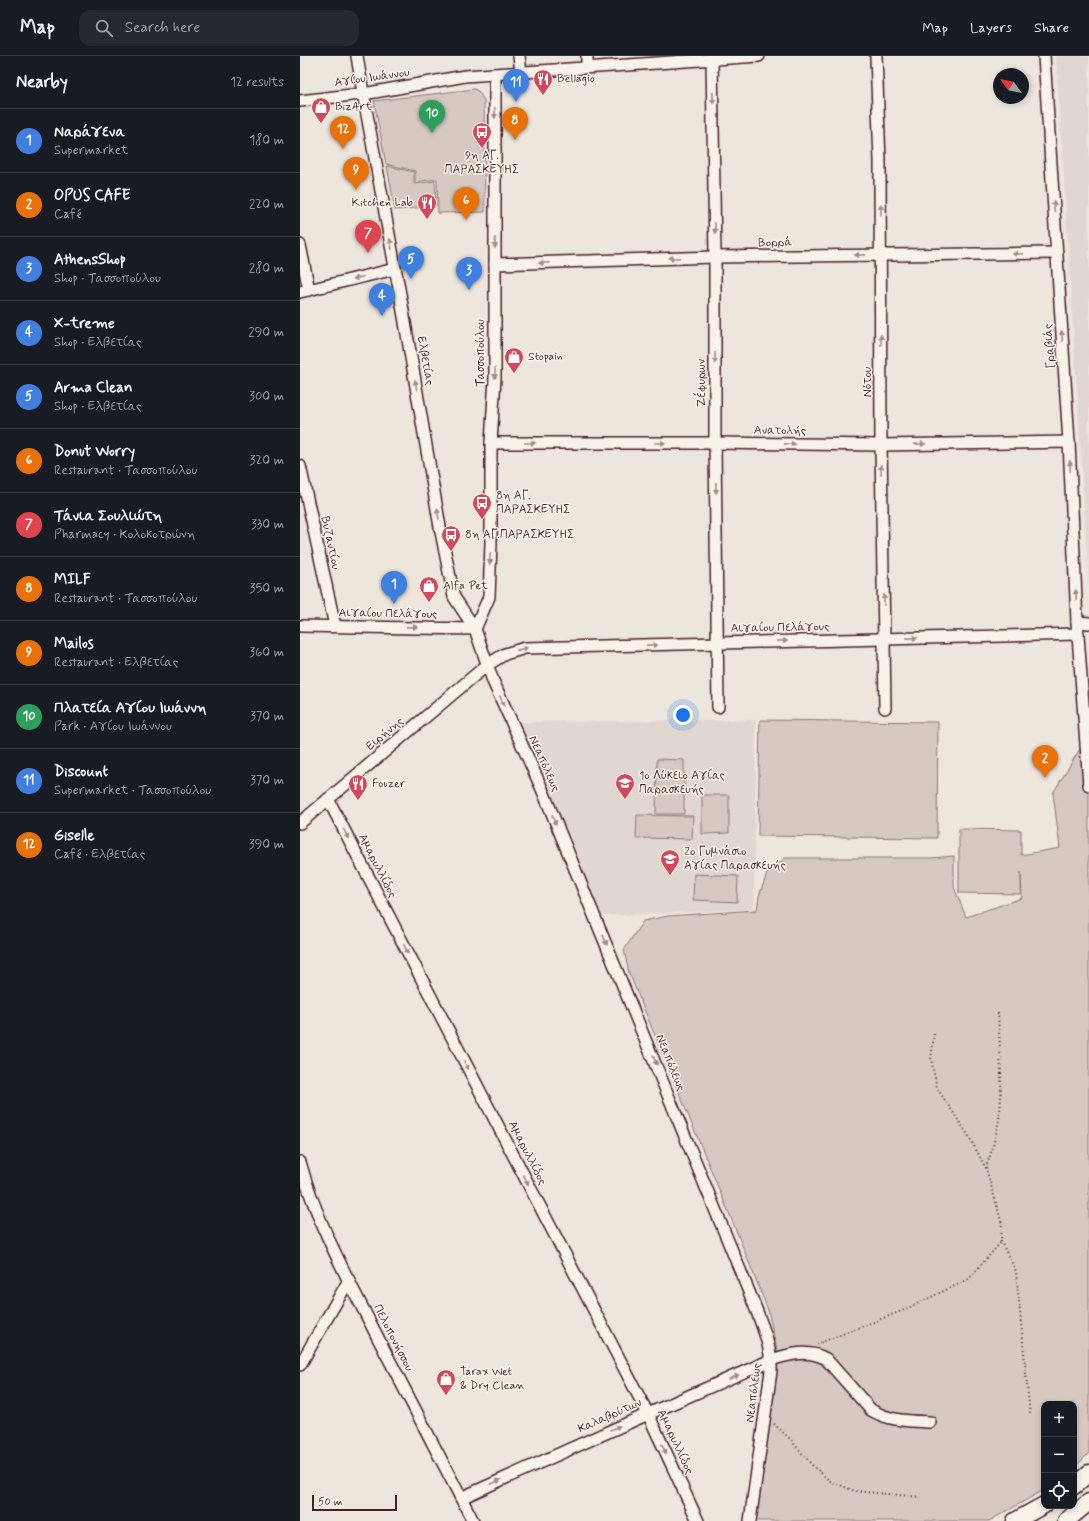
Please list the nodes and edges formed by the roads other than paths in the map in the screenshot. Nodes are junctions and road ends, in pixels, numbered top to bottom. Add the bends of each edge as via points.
1 (357, 56) edge
2 (519, 56) edge
3 (759, 56) edge
4 (876, 56) edge
5 (1044, 56) edge
6 (672, 59) edge
7 (712, 59) junction
8 (521, 72) junction
9 (495, 74) junction
10 (363, 93) junction
11 (300, 101) edge
12 (300, 245) edge
13 (1056, 253) junction
14 (881, 254) junction
15 (716, 257) junction
16 (495, 264) junction
17 (396, 269) junction
18 (304, 291) edge
19 (1069, 442) junction
20 (491, 443) junction
21 (715, 443) junction
22 (881, 445) junction
23 (300, 466) edge
24 (1077, 622) junction
25 (1089, 623) edge
26 (300, 626) edge
27 (335, 626) junction
28 (475, 629) junction
29 (1078, 634) junction
30 (884, 639) junction
31 (718, 643) junction
32 (487, 665) junction
33 (718, 707) dead end
34 (885, 708) dead end
35 (1089, 785) edge
36 (328, 799) junction
37 (300, 823) edge
38 (300, 1162) edge
39 (303, 1184) edge
40 (348, 1280) junction
41 (771, 1360) junction
42 (301, 1362) edge
43 (648, 1414) junction
44 (930, 1422) dead end
45 (1089, 1473) edge
46 (1077, 1483) edge
47 (461, 1498) junction
48 (1089, 1502) edge
49 (1041, 1507) edge
50 (473, 1521) edge
51 (698, 1521) edge
52 (750, 1521) edge
53 (1015, 1521) edge
54 (1066, 1521) edge

1 - 10 street, Ελβετίας
2 - 8 street
3 - 7 street, Αγίου Ιωάννου
14 -> 4 street, Νότου
13 -> 5 street, Γραβιάς
6 - 7 street, Αγίου Ιωάννου
6 - 8 street, Αγίου Ιωάννου
7 -> 15 street, Ζέφυρων
8 - 9 street, Αγίου Ιωάννου
9 - 10 street, Αγίου Ιωάννου via 465,76
9 -> 16 street, Τασσοπούλου
10 - 11 street, Αγίου Ιωάννου
17 -> 10 street, Ελβετίας
12 - 18 street
13 -> 14 street, Βορρά
19 -> 13 street, Γραβιάς
14 -> 15 street, Βορρά
22 -> 14 street, Νότου
15 -> 16 street, Βορρά
15 -> 21 street, Ζέφυρων
16 -> 20 street, Τασσοπούλου via 495,378
17 -> 18 street
28 -> 17 street, Ελβετίας via 454,597
22 -> 19 street, Ανατολής
24 -> 19 street, Γραβιάς
20 -> 21 street, Ανατολής
20 -> 28 street, Τασσοπούλου via 489,597
21 -> 22 street, Ανατολής
21 -> 31 street, Ζέφυρων
30 -> 22 street, Νότου
23 - 27 street, Βυζαντίου
24 - 25 street
24 - 29 street, Γραβιάς
26 - 27 street, Αιγαίου Πελάγους
27 -> 28 street, Αιγαίου Πελάγους
28 - 32 street, Νεαπόλεως
30 -> 29 street, Αιγαίου Πελάγους
29 - 35 street, Γραβιάς
31 -> 30 street, Αιγαίου Πελάγους
30 - 34 street, Νότου
32 -> 31 street, Αιγαίου Πελάγους via 505,654 525,648
31 - 33 street, Ζέφυρων
32 - 36 street, Ειρήνης
32 -> 41 street, Νεαπόλεως via 542,789 659,1070 766,1334
36 - 37 street, Ειρήνης
36 -> 43 street, Αμαρυλλίδος
38 - 39 street, Πελοπονήσσου
39 - 40 street, Πελοπονήσσου
40 - 42 street
40 - 47 street, Πελοπονήσσου
43 -> 41 street, Καλαβρύτων
41 - 44 street, Καλαβρύτων via 790,1354 809,1353 821,1356 871,1410 899,1420
41 - 52 street, Νεαπόλεως
47 -> 43 street, Καλαβρύτων
43 -> 51 street, Αμαρυλλίδος
45 - 46 highway
47 - 50 street, Πελοπονήσσου
48 - 54 highway
49 - 53 highway

